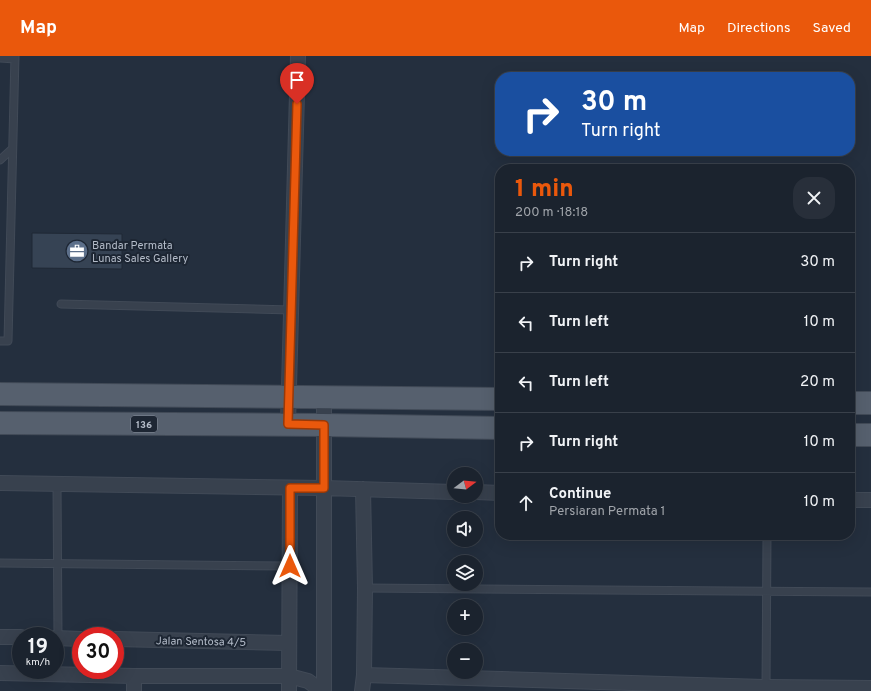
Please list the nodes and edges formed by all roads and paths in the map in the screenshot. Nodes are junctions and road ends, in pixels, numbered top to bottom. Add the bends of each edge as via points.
1 (298, 56) edge
2 (15, 57) edge
3 (0, 58) edge
4 (12, 149) junction
5 (0, 160) edge
6 (61, 304) dead end
7 (291, 310) junction
8 (0, 341) edge
9 (0, 394) edge
10 (289, 396) junction
11 (324, 397) junction
12 (495, 399) edge
13 (855, 403) edge
14 (871, 403) edge
15 (0, 423) edge
16 (288, 424) junction
17 (324, 425) junction
18 (495, 428) edge
19 (855, 435) edge
20 (871, 435) edge
21 (0, 483) edge
22 (57, 484) junction
23 (290, 488) junction
24 (324, 488) junction
25 (363, 490) junction
26 (447, 492) edge
27 (483, 492) edge
28 (495, 493) edge
29 (855, 500) edge
30 (871, 500) edge
31 (767, 540) edge
32 (58, 563) junction
33 (0, 564) edge
34 (290, 566) junction
35 (365, 588) junction
36 (767, 590) junction
37 (871, 592) edge
38 (57, 627) edge
39 (0, 637) edge
40 (12, 637) edge
41 (124, 639) edge
42 (288, 643) junction
43 (0, 673) edge
44 (364, 675) junction
45 (134, 676) junction
46 (289, 676) junction
47 (766, 687) junction
48 (871, 688) edge
49 (134, 691) edge
50 (289, 691) edge
51 (323, 691) edge
52 (362, 691) edge

1 - 7 street
2 - 3 lane
2 - 4 lane
4 - 5 lane
4 - 8 lane via 8,341
6 - 7 lane
7 - 10 street
9 - 10 main road
10 - 11 main road
10 - 16 street
11 - 12 main road
11 - 17 street
13 - 14 main road
15 - 16 main road, 136
16 - 17 main road, 136
17 - 18 main road, 136
17 - 24 street
19 - 20 main road
21 - 22 street
22 - 23 street
22 - 32 lane
23 - 24 street
23 - 34 street
24 - 25 street
24 - 51 street
25 - 26 street
25 - 35 street
27 - 28 street
29 - 30 street
31 - 36 lane
32 - 33 lane
32 - 34 lane
32 - 38 lane
34 - 42 street
35 - 36 lane
35 - 44 street
36 - 37 lane
36 - 47 lane
39 - 40 street
41 - 42 street, Jalan Sentosa 4/5
42 - 46 street
43 - 45 street
44 - 47 street
44 - 52 street
45 - 46 street
45 - 49 street
46 - 50 street
46 - 51 street via 308,681
47 - 48 street

